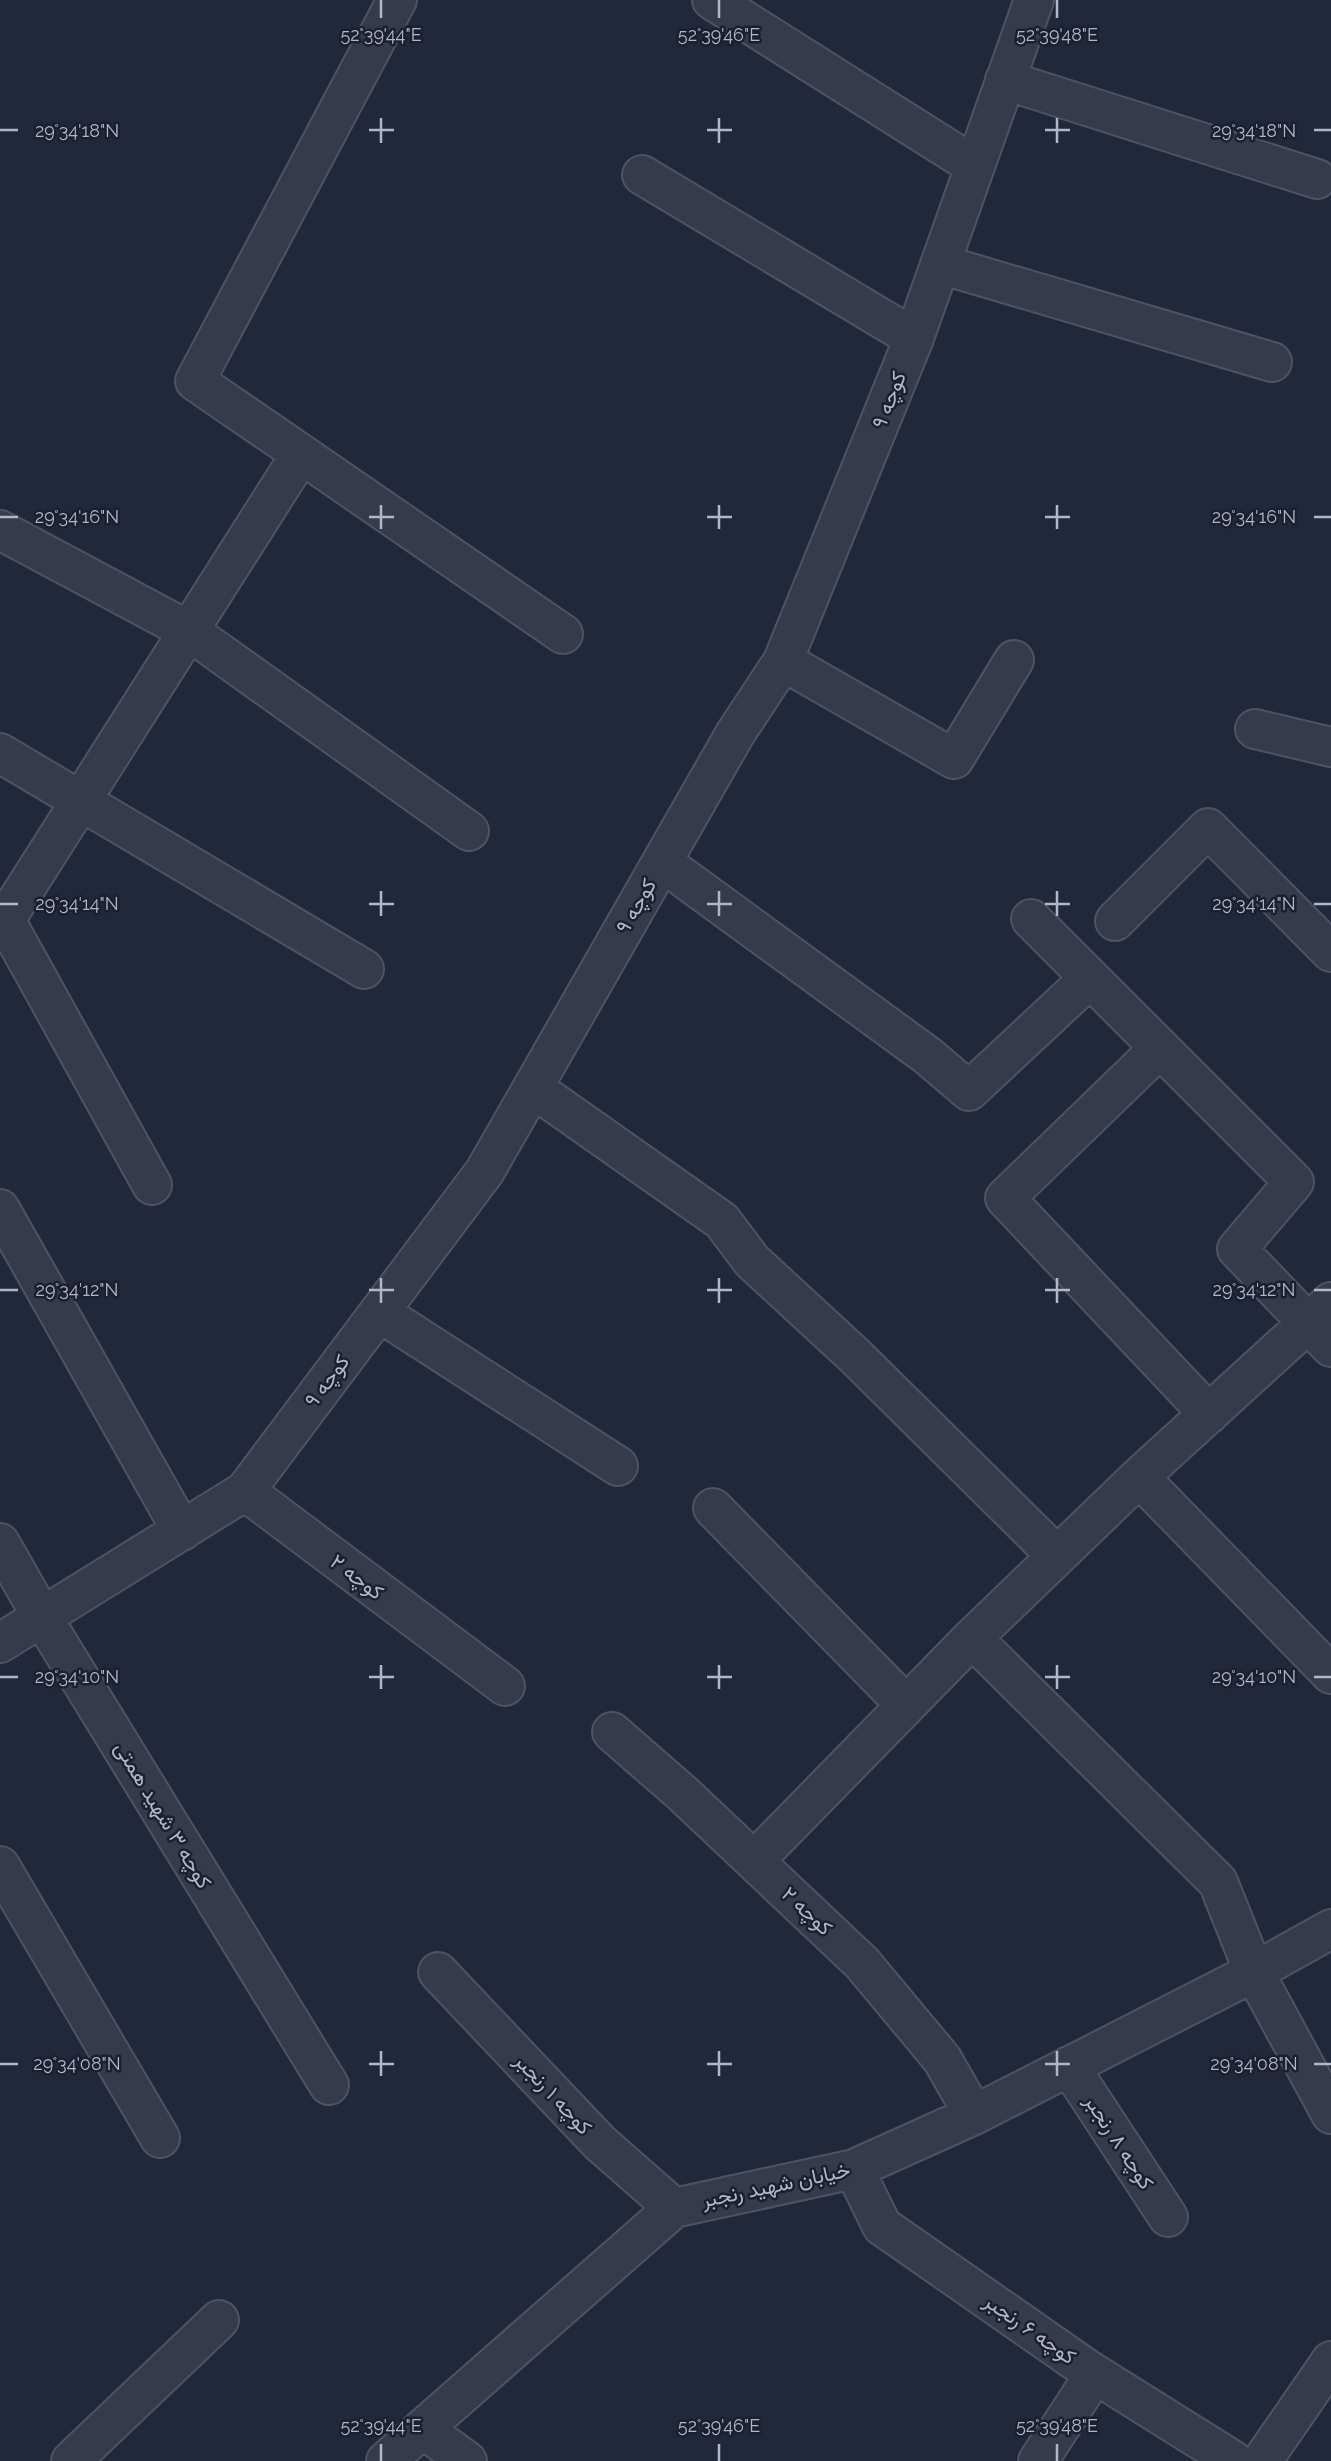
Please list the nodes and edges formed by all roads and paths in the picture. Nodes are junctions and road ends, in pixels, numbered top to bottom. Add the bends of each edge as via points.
1 (397, 0) edge
2 (712, 0) edge
3 (1034, 0) edge
4 (1005, 80) junction
5 (975, 166) junction
6 (642, 176) dead end
7 (1317, 179) dead end
8 (940, 264) junction
9 (914, 338) junction
10 (1272, 362) dead end
11 (301, 454) junction
12 (0, 530) edge
13 (189, 631) junction
14 (563, 634) dead end
15 (783, 660) junction
16 (1014, 660) dead end
17 (1255, 729) dead end
18 (1331, 747) edge
19 (0, 753) edge
20 (81, 801) junction
21 (469, 831) dead end
22 (662, 862) junction
23 (1031, 919) dead end
24 (1115, 921) dead end
25 (3, 924) edge
26 (1331, 952) edge
27 (364, 969) dead end
28 (1090, 978) junction
29 (1160, 1048) junction
30 (533, 1088) junction
31 (152, 1185) dead end
32 (0, 1209) edge
33 (379, 1312) junction
34 (1323, 1325) edge
35 (1209, 1413) junction
36 (618, 1466) dead end
37 (1139, 1477) junction
38 (245, 1492) junction
39 (713, 1508) dead end
40 (182, 1531) junction
41 (0, 1543) edge
42 (1057, 1556) junction
43 (42, 1617) junction
44 (972, 1638) junction
45 (0, 1643) edge
46 (1331, 1674) edge
47 (505, 1686) dead end
48 (906, 1705) junction
49 (612, 1732) dead end
50 (754, 1861) junction
51 (0, 1866) edge
52 (1331, 1929) edge
53 (438, 1972) dead end
54 (1254, 1972) junction
55 (1069, 2066) junction
56 (329, 2085) dead end
57 (1331, 2114) edge
58 (974, 2115) junction
59 (160, 2138) dead end
60 (855, 2169) junction
61 (674, 2208) junction
62 (1168, 2217) dead end
63 (219, 2320) dead end
64 (1331, 2361) edge
65 (1095, 2374) junction
66 (422, 2429) junction
67 (71, 2461) edge
68 (386, 2461) edge
69 (467, 2461) edge
70 (1038, 2461) edge
71 (1234, 2461) edge
72 (1262, 2461) edge

1 - 11 street via 195,382
2 - 5 street
3 - 4 street, کوچه ۹
4 - 5 street, کوچه ۹
4 - 7 street
5 - 8 street, کوچه ۹
6 - 9 street
8 - 9 street, کوچه ۹
8 - 10 street
9 - 15 street, کوچه ۹
11 - 13 street
11 - 14 street
12 - 13 street
13 - 20 street
13 - 21 street
15 - 16 street via 954,759
15 - 22 street, کوچه ۹
17 - 18 street
19 - 20 street
20 - 25 street
20 - 27 street
22 - 28 street via 928,1056 969,1091
22 - 30 street, کوچه ۹
23 - 28 street
24 - 26 street via 1208,828
25 - 31 street
28 - 29 street
29 - 34 street via 1294,1182 1237,1249
29 - 35 street via 1005,1198
30 - 33 street, کوچه ۹ via 485,1171
30 - 42 street via 722,1222 752,1261
32 - 40 street
33 - 36 street
33 - 38 street, کوچه ۹
34 - 35 street
35 - 37 street
37 - 42 street
37 - 46 street
38 - 40 street, کوچه ۹
38 - 47 street, کوچه ۲
39 - 48 street
40 - 43 street, کوچه ۹
41 - 43 street, کوچه ۳ شهید همتی
42 - 44 street
43 - 45 street, کوچه ۹
43 - 56 street, کوچه ۳ شهید همتی
44 - 48 street
44 - 54 street via 1218,1882
48 - 50 street
49 - 50 street, کوچه ۲
50 - 58 street, کوچه ۲ via 862,1963 942,2059
51 - 59 street
52 - 54 street, خیابان شهید رنجبر
53 - 61 street, کوچه ۱ رنجبر via 600,2143
54 - 55 street, خیابان شهید رنجبر
54 - 57 street
55 - 58 street, خیابان شهید رنجبر
55 - 62 street, کوچه ۸ رنجبر
58 - 60 street, خیابان شهید رنجبر
60 - 61 street, خیابان شهید رنجبر
60 - 65 street, کوچه ۶ رنجبر via 882,2226
61 - 66 street, خیابان شهید رنجبر
63 - 67 street
64 - 72 street
65 - 70 street
65 - 71 street, کوچه ۶ رنجبر
66 - 68 street, خیابان شهید رنجبر
66 - 69 street

